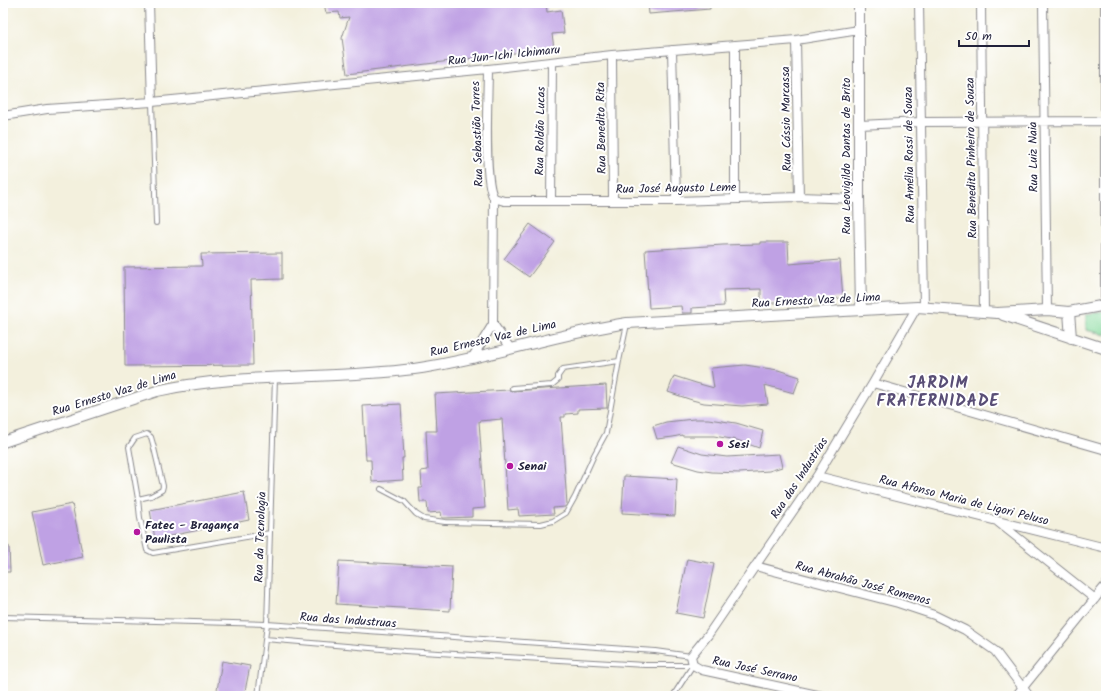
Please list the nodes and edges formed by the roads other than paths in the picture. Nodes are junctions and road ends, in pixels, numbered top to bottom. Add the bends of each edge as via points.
1 (150, 3) edge
2 (859, 3) edge
3 (919, 3) edge
4 (981, 3) edge
5 (1043, 3) edge
6 (1105, 3) edge
7 (859, 30) junction
8 (796, 40) junction
9 (735, 45) junction
10 (672, 50) junction
11 (612, 56) junction
12 (552, 62) junction
13 (488, 69) junction
14 (152, 102) junction
15 (3, 116) edge
16 (983, 121) junction
17 (1044, 121) junction
18 (920, 122) junction
19 (1106, 122) edge
20 (860, 125) junction
21 (799, 197) junction
22 (494, 198) junction
23 (735, 199) junction
24 (859, 199) junction
25 (551, 201) junction
26 (613, 201) junction
27 (676, 201) junction
28 (156, 223) dead end
29 (1106, 306) edge
30 (921, 307) junction
31 (861, 310) junction
32 (1047, 310) junction
33 (1069, 312) junction
34 (984, 313) junction
35 (997, 313) junction
36 (493, 324) junction
37 (627, 324) junction
38 (1071, 338) junction
39 (510, 348) junction
40 (1106, 349) edge
41 (472, 358) junction
42 (618, 361) junction
43 (275, 377) junction
44 (873, 383) junction
45 (512, 388) dead end
46 (3, 442) edge
47 (1106, 450) edge
48 (817, 476) junction
49 (381, 489) dead end
50 (138, 499) junction
51 (995, 520) junction
52 (270, 533) junction
53 (1106, 548) edge
54 (755, 566) junction
55 (1106, 585) edge
56 (1096, 599) junction
57 (3, 617) edge
58 (268, 624) junction
59 (265, 639) junction
60 (691, 656) junction
61 (693, 665) junction
62 (1023, 688) junction
63 (258, 696) edge
64 (673, 696) edge
65 (822, 696) edge
66 (1016, 696) edge
67 (1029, 696) edge

1 - 14 street
2 - 7 street, Rua Leovigildo Dantas de Brito
3 - 18 street, Rua Amélia Rossi de Souza
4 - 16 street, Rua Benedito Pinheiro de Souza
5 - 17 street, Rua Luiz Naia
6 - 19 street
7 - 8 street, Rua Jun-Ichi Ichimaru
7 - 20 street, Rua Leovigildo Dantas de Brito
8 - 9 street, Rua Jun-Ichi Ichimaru
8 - 21 street, Rua Cássio Marcassa
9 - 10 street, Rua Jun-Ichi Ichimaru
9 - 23 street
10 - 11 street, Rua Jun-Ichi Ichimaru
10 - 27 street
11 - 12 street, Rua Jun-Ichi Ichimaru
11 - 26 street, Rua Benedito Rita
12 - 13 street, Rua Jun-Ichi Ichimaru
12 - 25 street, Rua Roldão Lucas
13 - 14 street, Rua Jun-Ichi Ichimaru
13 - 22 street, Rua Sebastião Torres via 488,165 490,190
14 - 15 street, Rua Jun-Ichi Ichimaru via 47,109
14 - 28 lane
16 - 17 street
16 - 18 street
16 - 34 street, Rua Benedito Pinheiro de Souza
17 - 19 street
17 - 32 street, Rua Luiz Naia
18 - 20 street
18 - 30 street, Rua Amélia Rossi de Souza
19 - 29 street
20 - 24 street, Rua Leovigildo Dantas de Brito
21 - 23 street, Rua José Augusto Leme
21 - 24 street, Rua José Augusto Leme
22 - 25 street, Rua José Augusto Leme via 504,201
22 - 36 street, Rua Sebastião Torres
23 - 27 street, Rua José Augusto Leme
24 - 31 street, Rua Leovigildo Dantas de Brito
25 - 26 street, Rua José Augusto Leme
26 - 27 street, Rua José Augusto Leme
29 - 33 street, Rua Ernesto Vaz de Lima
30 - 31 street, Rua Ernesto Vaz de Lima
30 - 34 street, Rua Ernesto Vaz de Lima
30 - 44 street, Rua das Industrias
31 - 37 street, Rua Ernesto Vaz de Lima
32 - 33 street, Rua Ernesto Vaz de Lima
32 - 35 street, Rua Ernesto Vaz de Lima
33 - 38 street
34 - 35 street, Rua Ernesto Vaz de Lima
35 - 38 street
36 - 39 street
36 - 41 street
37 - 39 street, Rua Ernesto Vaz de Lima
37 - 42 lane
38 - 40 street
39 - 41 street, Rua Ernesto Vaz de Lima
41 - 43 street, Rua Ernesto Vaz de Lima via 414,369 342,376
42 - 45 lane via 563,369 558,380 552,385
42 - 49 lane via 606,433 566,513 553,521 541,524 445,522 424,519 404,500
43 - 46 street, Rua Ernesto Vaz de Lima via 183,385 157,391
43 - 52 lane, Rua da Tecnologia
44 - 47 street
44 - 48 street, Rua das Industrias
48 - 51 street, Rua Afonso Maria de Ligori Peluso
48 - 54 street, Rua das Industrias
50 - 50 lane via 158,493 163,486 153,444 147,434 135,438 128,447
50 - 52 lane via 144,539 150,553
51 - 53 street, Rua Afonso Maria de Ligori Peluso
51 - 56 street
52 - 58 lane, Rua da Tecnologia
54 - 60 street, Rua das Industrias
54 - 62 street, Rua Abrahão José Romenos via 898,603 934,615 965,630 995,652
55 - 56 street
56 - 62 street
57 - 58 lane, Rua das Industruas
58 - 59 lane, Rua da Tecnologia
58 - 60 lane, Rua das Industruas
59 - 61 lane via 413,652 645,665
59 - 63 lane, Rua da Tecnologia
60 - 61 street
61 - 64 lane
61 - 65 street, Rua José Serrano via 702,670
62 - 66 street
62 - 67 street, Rua Abrahão José Romenos

